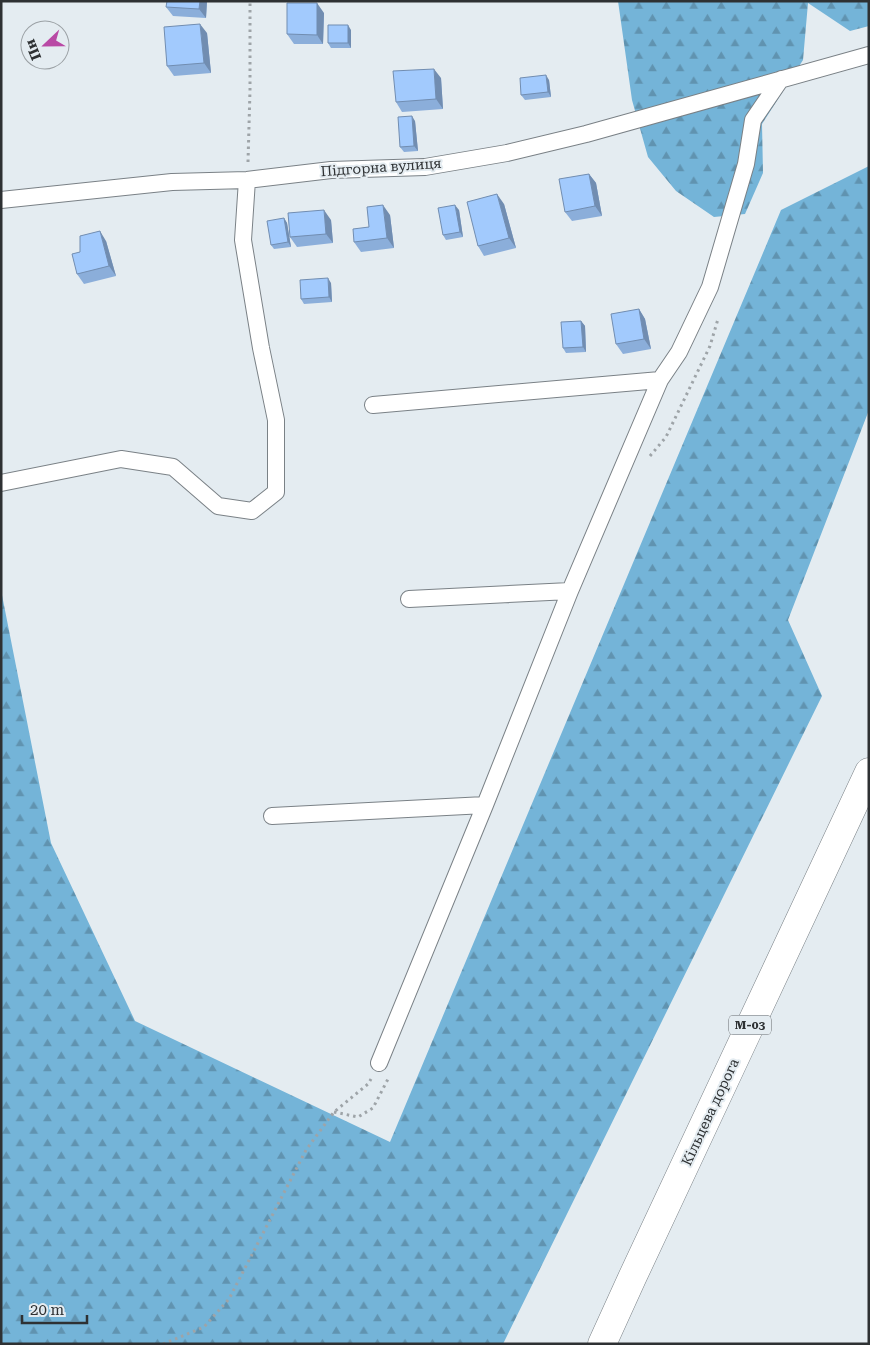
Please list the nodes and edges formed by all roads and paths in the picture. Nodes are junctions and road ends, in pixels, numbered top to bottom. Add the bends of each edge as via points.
1 (250, 1) edge
2 (869, 55) edge
3 (781, 79) junction
4 (247, 180) junction
5 (1, 200) edge
6 (660, 380) junction
7 (373, 405) dead end
8 (1, 482) edge
9 (570, 591) junction
10 (409, 599) dead end
11 (869, 772) edge
12 (485, 805) junction
13 (272, 816) dead end
14 (379, 1063) joint
15 (163, 1344) edge
16 (602, 1344) edge

1 - 4 path
2 - 3 street, Підгорна вулиця
3 - 4 street, Підгорна вулиця via 507,153 424,167 331,170
3 - 6 street via 753,120 746,164 710,287 679,352
4 - 5 street, Підгорна вулиця via 172,182
4 - 8 street via 243,240 260,348 276,420 276,492 252,511 218,506 173,467 121,459
6 - 7 street
6 - 9 street
9 - 10 street
9 - 12 street
11 - 16 highway, Кільцева дорога / М-03
12 - 13 street
12 - 14 street
14 - 15 path via 368,1084 334,1112 306,1150 229,1299 204,1327

